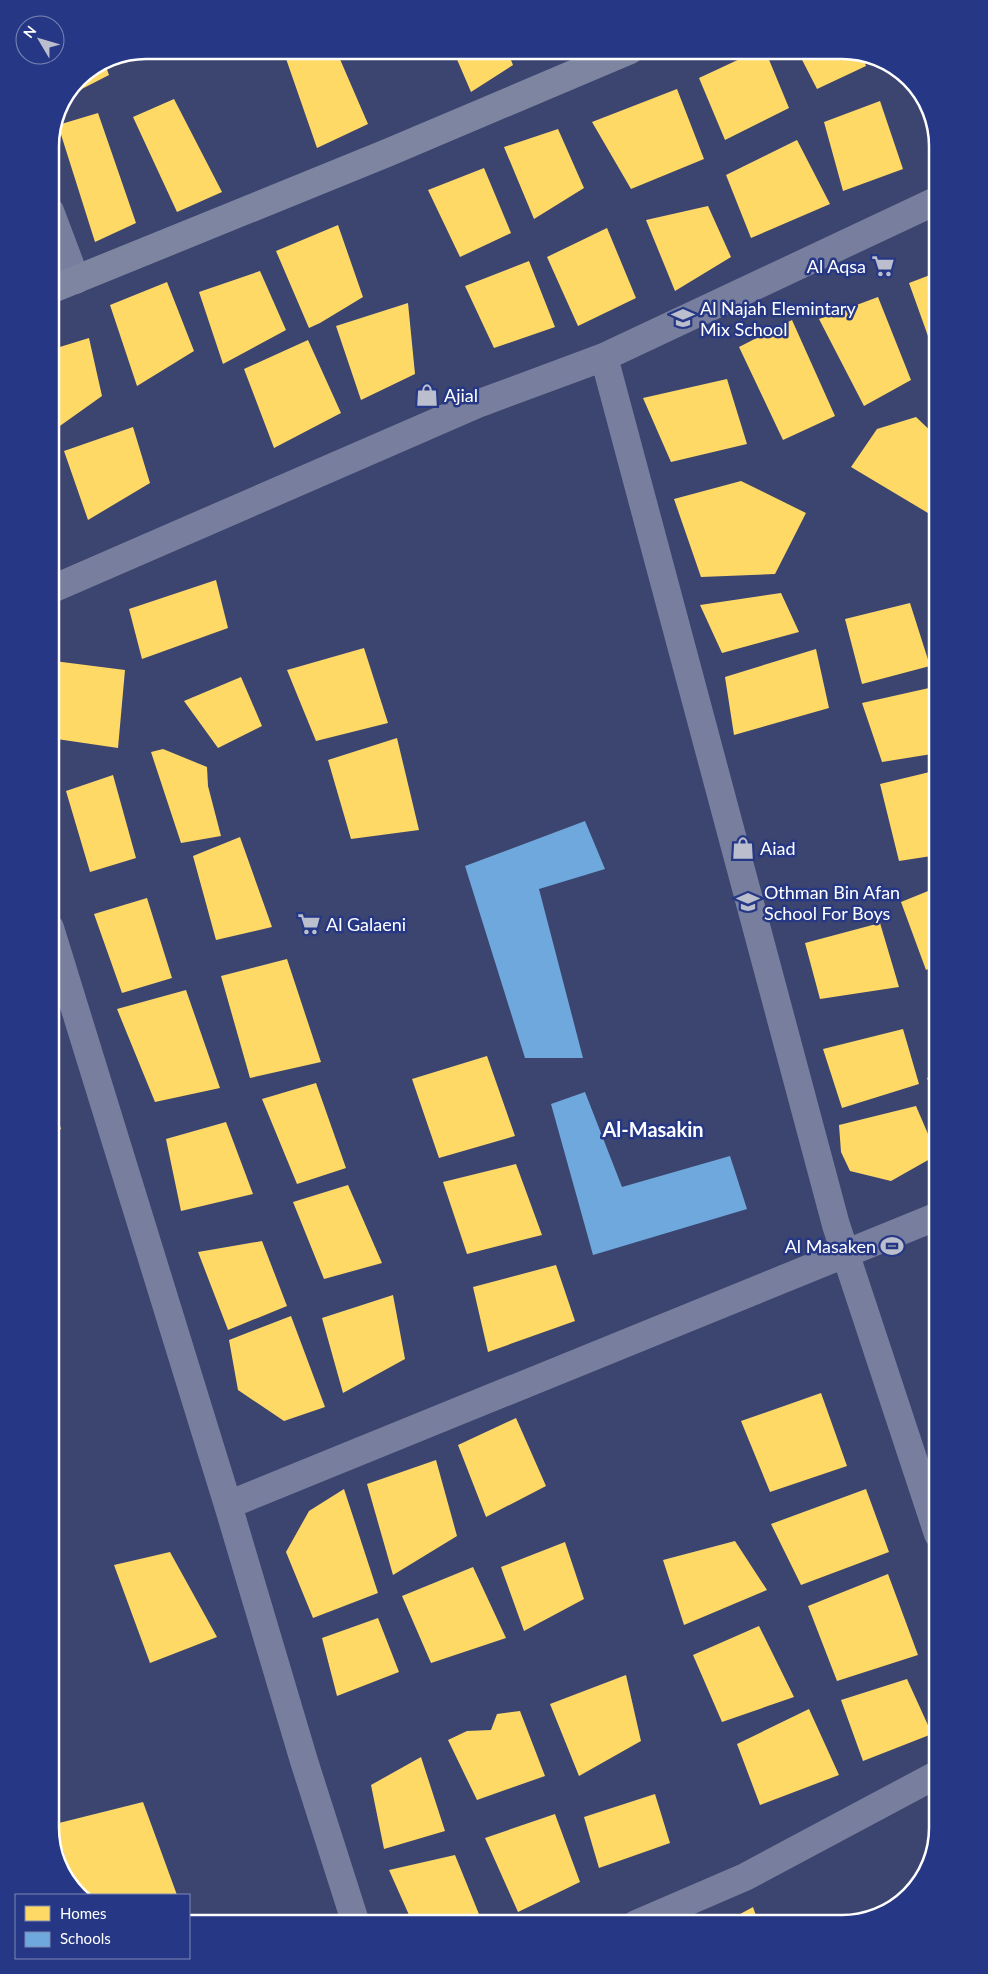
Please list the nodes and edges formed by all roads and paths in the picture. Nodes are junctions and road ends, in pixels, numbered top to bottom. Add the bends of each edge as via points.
1 (609, 59) edge
2 (929, 204) edge
3 (59, 235) edge
4 (76, 280) junction
5 (59, 287) edge
6 (604, 357) junction
7 (59, 586) edge
8 (59, 957) edge
9 (929, 1220) edge
10 (847, 1253) junction
11 (228, 1505) junction
12 (929, 1506) edge
13 (929, 1779) edge
14 (353, 1915) edge
15 (657, 1915) edge

1 - 4 street
2 - 6 street
3 - 4 street
4 - 5 street
6 - 7 street via 480,403
6 - 10 street via 836,1225
8 - 11 street
9 - 10 street
10 - 11 street
10 - 12 street
11 - 14 street
13 - 15 street via 745,1877

